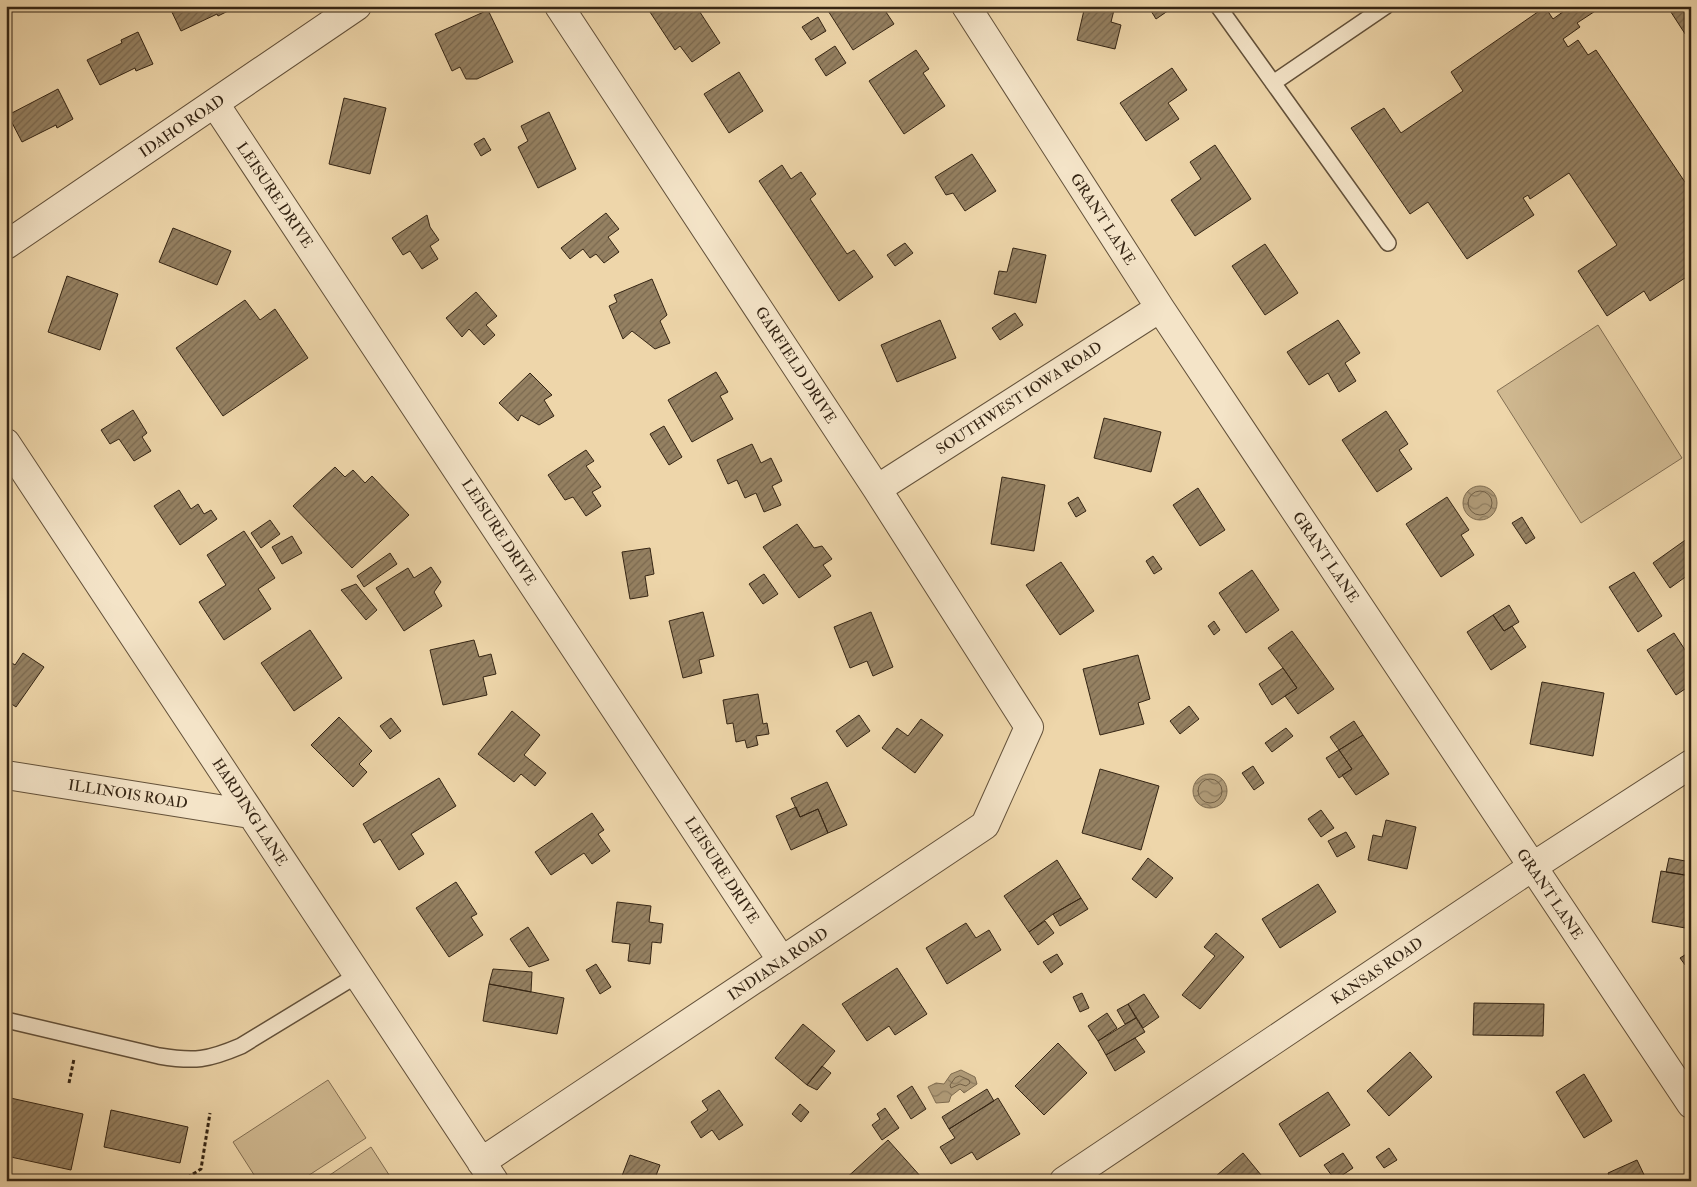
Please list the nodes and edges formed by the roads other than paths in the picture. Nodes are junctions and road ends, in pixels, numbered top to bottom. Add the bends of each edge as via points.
1 (358, 6) edge
2 (559, 6) edge
3 (966, 6) edge
4 (1386, 6) edge
5 (1221, 7) edge
6 (1273, 83) junction
7 (215, 104) junction
8 (1388, 243) dead end
9 (6, 245) edge
10 (1160, 308) junction
11 (6, 444) edge
12 (878, 489) junction
13 (1029, 727) joint
14 (1691, 764) edge
15 (6, 775) edge
16 (250, 814) junction
17 (1532, 867) junction
18 (782, 961) junction
19 (359, 974) junction
20 (6, 1020) edge
21 (1691, 1104) edge
22 (488, 1171) edge
23 (1064, 1181) edge

1 - 7 street, IDAHO ROAD
2 - 12 street, GARFIELD DRIVE
3 - 10 street, GRANT LANE
4 - 6 lane
5 - 6 lane
6 - 8 lane
7 - 9 street, IDAHO ROAD
7 - 18 street, LEISURE DRIVE
10 - 12 street, SOUTHWEST IOWA ROAD
10 - 17 street, GRANT LANE
11 - 16 street, HARDING LANE
12 - 13 street, GARFIELD DRIVE
13 - 18 street, INDIANA ROAD via 985,824
14 - 17 street, KANSAS ROAD
15 - 16 street, ILLINOIS ROAD
16 - 19 street, HARDING LANE
17 - 21 street, GRANT LANE
17 - 23 street, KANSAS ROAD
18 - 22 street, INDIANA ROAD
19 - 20 lane via 242,1046 202,1059 159,1056
19 - 22 street, HARDING LANE

